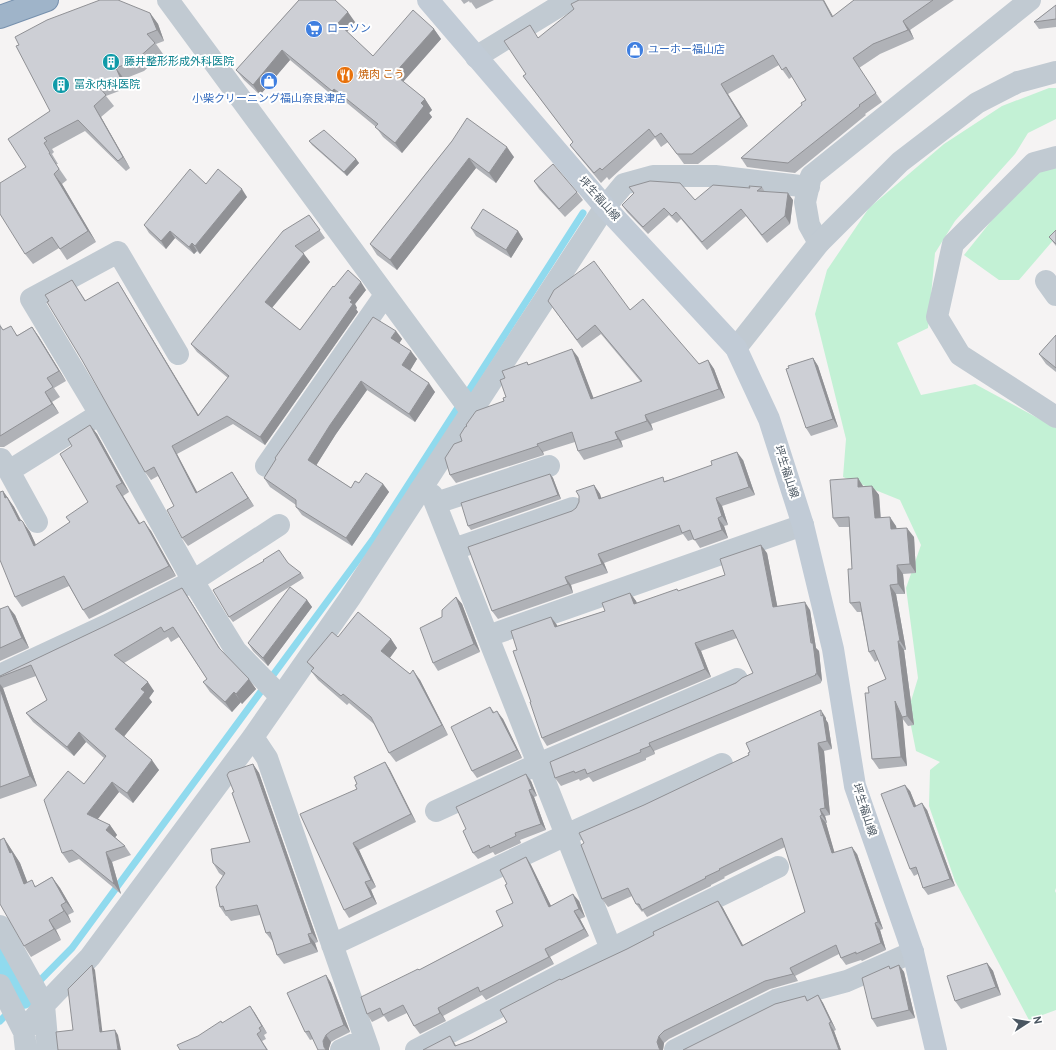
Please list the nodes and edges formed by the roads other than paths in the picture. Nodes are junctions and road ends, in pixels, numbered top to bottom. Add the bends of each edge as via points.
1 (48, 0) edge
2 (168, 0) edge
3 (428, 0) edge
4 (569, 0) edge
5 (1030, 0) edge
6 (0, 17) edge
7 (476, 58) junction
8 (1056, 72) edge
9 (1056, 157) edge
10 (808, 187) junction
11 (605, 207) junction
12 (819, 243) junction
13 (385, 295) junction
14 (736, 348) junction
15 (178, 354) dead end
16 (471, 410) junction
17 (100, 414) junction
18 (1056, 417) edge
19 (4, 465) edge
20 (266, 466) dead end
21 (549, 466) dead end
22 (428, 496) junction
23 (572, 508) dead end
24 (37, 522) dead end
25 (279, 525) dead end
26 (803, 525) junction
27 (454, 549) junction
28 (193, 581) junction
29 (488, 636) junction
30 (0, 675) edge
31 (737, 679) dead end
32 (279, 694) junction
33 (253, 738) junction
34 (538, 764) junction
35 (722, 764) dead end
36 (436, 811) dead end
37 (566, 835) junction
38 (778, 867) dead end
39 (0, 926) edge
40 (332, 945) junction
41 (611, 949) junction
42 (913, 952) junction
43 (3, 992) edge
44 (42, 1001) junction
45 (22, 1034) edge
46 (367, 1045) edge
47 (48, 1050) edge
48 (341, 1050) edge
49 (416, 1050) edge
50 (675, 1050) edge
51 (936, 1050) edge

1 - 6 highway
2 - 13 street
3 - 7 main road, 坪生福山線
4 - 7 street
5 - 10 street via 811,176
7 - 11 main road, 坪生福山線
8 - 12 street via 1018,82 977,103 900,162
9 - 18 street via 1034,163 953,244 937,317 960,355
10 - 11 street via 715,176 653,176 624,184
10 - 12 street via 805,202 810,225
11 - 14 main road, 坪生福山線
11 - 16 street
12 - 14 street
13 - 16 street
13 - 20 street
14 - 26 main road, 坪生福山線 via 768,419
15 - 17 street via 118,252 31,298
16 - 22 street
17 - 19 street
17 - 28 street
19 - 24 street
21 - 22 street
22 - 27 street
22 - 32 street
23 - 27 street
25 - 28 street
26 - 29 street
26 - 42 main road, 坪生福山線 via 833,649 854,786
27 - 29 street
28 - 30 street
28 - 32 street via 236,651
29 - 34 street
31 - 34 street
32 - 33 street
33 - 40 street via 267,758
33 - 44 street via 90,957
34 - 36 street
34 - 37 street
35 - 37 street
37 - 40 street
37 - 41 street
38 - 41 street
39 - 44 street
40 - 46 street
41 - 49 street
42 - 50 street via 847,981 776,1000
42 - 51 main road, 坪生福山線
43 - 45 street
44 - 45 street
44 - 47 street
46 - 48 street

